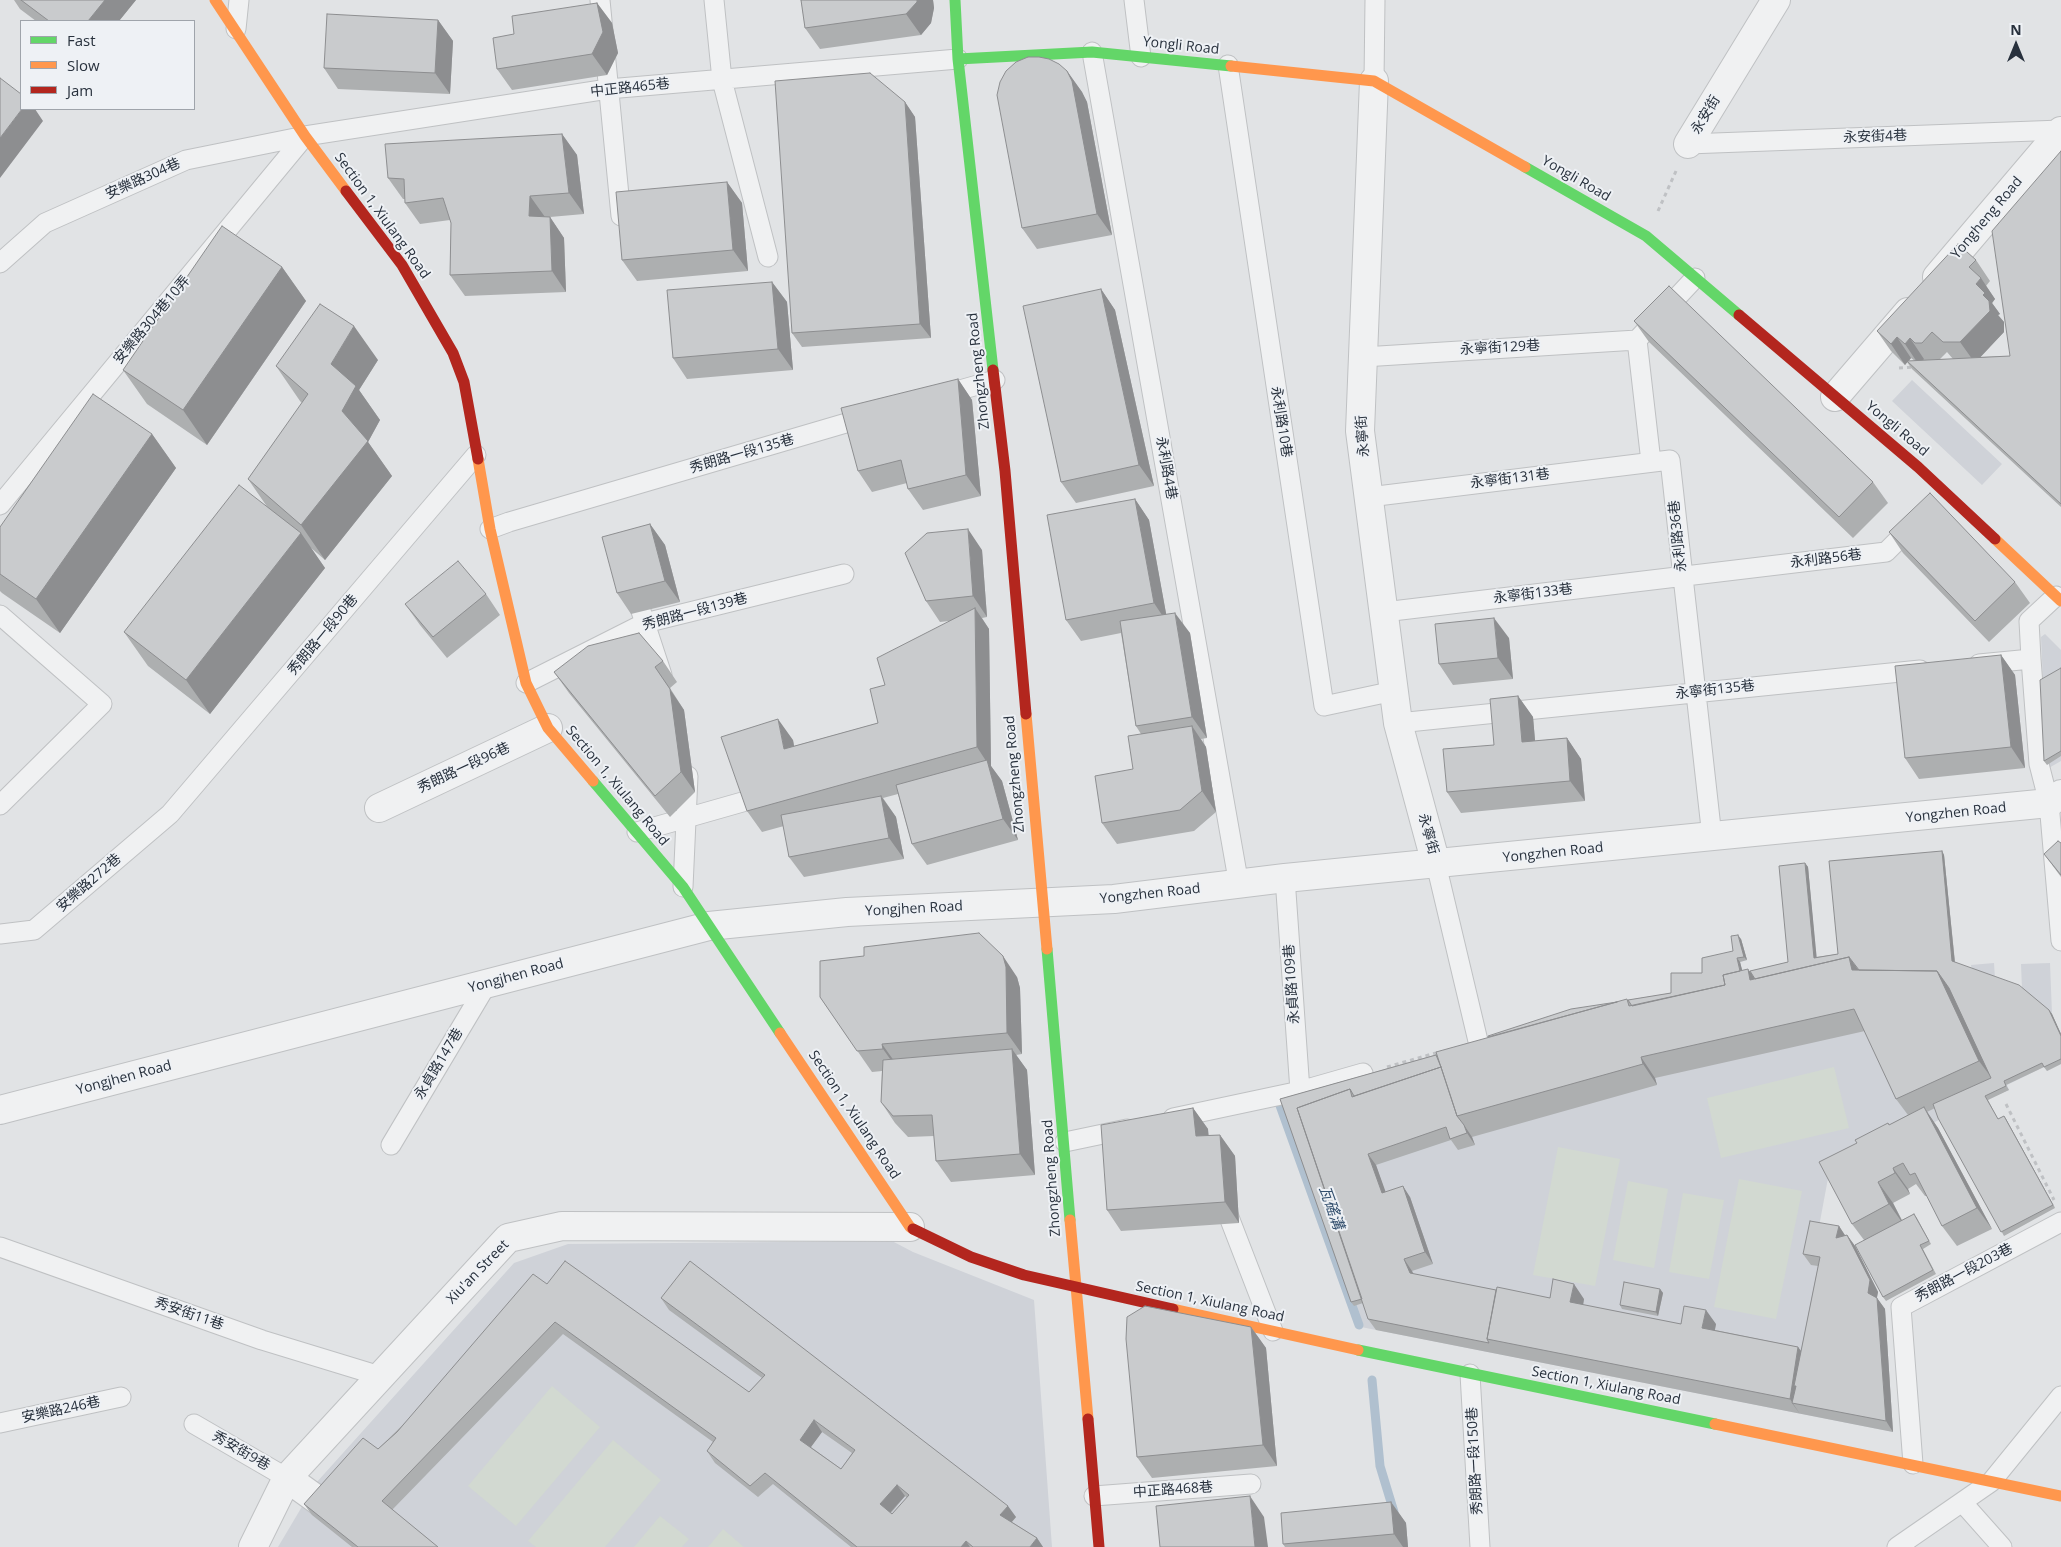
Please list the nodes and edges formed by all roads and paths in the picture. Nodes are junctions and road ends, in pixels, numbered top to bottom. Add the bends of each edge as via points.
1 (215, 0) edge
2 (239, 0) edge
3 (600, 0) edge
4 (714, 0) edge
5 (955, 0) edge
6 (1134, 0) edge
7 (1376, 0) edge
8 (1776, 0) edge
9 (236, 29) junction
10 (1092, 52) junction
11 (1141, 57) junction
12 (958, 59) junction
13 (1228, 66) junction
14 (722, 80) junction
15 (1374, 81) junction
16 (608, 89) junction
17 (2061, 131) edge
18 (305, 136) junction
19 (1688, 144) junction
20 (1646, 236) junction
21 (622, 237) edge
22 (768, 257) dead end
23 (0, 263) edge
24 (1695, 278) junction
25 (1637, 340) junction
26 (1363, 356) junction
27 (1917, 367) edge
28 (1859, 370) junction
29 (995, 380) junction
30 (1835, 397) junction
31 (918, 402) edge
32 (889, 411) edge
33 (476, 455) junction
34 (1651, 462) junction
35 (1369, 497) junction
36 (1935, 504) junction
37 (0, 505) edge
38 (490, 529) junction
39 (844, 574) dead end
40 (1683, 577) junction
41 (637, 597) edge
42 (2058, 599) edge
43 (1384, 612) junction
44 (0, 615) edge
45 (645, 623) junction
46 (2031, 659) junction
47 (1962, 666) edge
48 (1942, 668) edge
49 (526, 682) junction
50 (667, 689) edge
51 (1394, 691) junction
52 (1696, 692) junction
53 (1398, 723) junction
54 (548, 728) junction
55 (688, 755) dead end
56 (788, 789) edge
57 (2055, 799) edge
58 (0, 805) edge
59 (380, 808) dead end
60 (170, 814) joint
61 (686, 818) junction
62 (637, 832) junction
63 (1712, 837) junction
64 (1436, 864) junction
65 (1284, 878) junction
66 (1239, 884) junction
67 (682, 887) junction
68 (1042, 903) junction
69 (709, 926) junction
70 (0, 934) edge
71 (2061, 941) edge
72 (487, 984) junction
73 (1478, 1041) joint
74 (1363, 1073) joint
75 (1300, 1090) junction
76 (2006, 1104) dead end
77 (0, 1110) edge
78 (1159, 1122) edge
79 (1140, 1126) edge
80 (1064, 1142) junction
81 (392, 1145) dead end
82 (1215, 1181) edge
83 (2059, 1213) edge
84 (910, 1227) junction
85 (0, 1247) edge
86 (1075, 1288) junction
87 (1273, 1332) junction
88 (1470, 1374) junction
89 (380, 1376) junction
90 (2061, 1396) edge
91 (121, 1397) dead end
92 (0, 1424) edge
93 (194, 1424) dead end
94 (1913, 1464) junction
95 (287, 1478) junction
96 (1991, 1482) junction
97 (1251, 1484) edge
98 (1094, 1496) junction
99 (2061, 1496) edge
100 (1962, 1502) junction
101 (1900, 1546) edge
102 (253, 1547) edge
103 (384, 1547) edge
104 (1099, 1547) edge
105 (1480, 1547) edge
106 (2002, 1547) edge

1 - 9 street, Section 1, Xiulang Road
2 - 9 lane
3 - 16 lane
4 - 14 lane
5 - 12 street, Zhongzheng Road
6 - 11 lane
7 - 15 lane, 永寧街
8 - 19 street, 永安街
9 - 18 street, Section 1, Xiulang Road
10 - 11 street, Yongli Road
10 - 12 street, Yongli Road
10 - 66 lane, 永利路4巷
11 - 13 street, Yongli Road
12 - 14 lane, 中正路465巷
12 - 29 street, Zhongzheng Road
13 - 15 street, Yongli Road
13 - 51 lane, 永利路10巷 via 1324,706
14 - 16 lane, 中正路465巷
14 - 22 lane
15 - 20 street, Yongli Road
15 - 26 street, 永寧街
16 - 18 lane, 中正路465巷
16 - 21 lane
17 - 19 lane, 永安街4巷
17 - 28 street, Yongheng Road
18 - 23 lane, 安樂路304巷 via 186,160 45,223
18 - 33 street, Section 1, Xiulang Road via 402,265 453,353 464,382
18 - 37 lane, 安樂路304巷10弄
19 - 20 path, 永安街
20 - 24 street, Yongli Road
24 - 25 lane
24 - 30 street, Yongli Road
25 - 26 lane, 永寧街129巷
25 - 34 lane
26 - 35 street, 永寧街 via 1360,431
27 - 28 path
28 - 30 street, Yongheng Road
29 - 31 lane
29 - 68 street, Zhongzheng Road
30 - 36 street, Yongli Road
32 - 38 lane, 秀朗路一段135巷
33 - 38 street, Section 1, Xiulang Road
33 - 60 lane, 秀朗路一段90巷
34 - 35 lane, 永寧街131巷
34 - 40 lane, 永利路36巷 via 1670,460
35 - 43 street, 永寧街
36 - 40 lane, 永利路56巷 via 1886,552
36 - 42 street, Yongli Road
38 - 49 street, Section 1, Xiulang Road
39 - 45 lane, 秀朗路一段139巷
40 - 43 lane, 永寧街133巷
40 - 52 lane, 永利路36巷
41 - 45 lane
42 - 46 lane via 2029,621
43 - 51 street, 永寧街
44 - 58 lane via 102,704
45 - 49 lane, 秀朗路一段139巷
45 - 50 lane
46 - 47 lane
46 - 57 lane via 2039,764
48 - 52 lane, 永寧街135巷
49 - 54 street, Section 1, Xiulang Road
51 - 53 street, 永寧街
52 - 53 lane, 永寧街135巷
52 - 63 lane, 永利路36巷
53 - 64 street, 永寧街
54 - 59 street, 秀朗路一段96巷
54 - 62 street, Section 1, Xiulang Road
55 - 61 lane
56 - 61 lane
57 - 63 street, Yongzhen Road
57 - 71 lane
60 - 70 lane, 安樂路272巷 via 34,930
61 - 62 lane
61 - 67 lane
62 - 67 street, Section 1, Xiulang Road
63 - 64 street, Yongzhen Road
64 - 65 street, Yongzhen Road
64 - 73 lane
65 - 66 street, Yongzhen Road
65 - 75 lane, 永貞路109巷
66 - 68 street, Yongzhen Road via 1114,899
67 - 69 street, Section 1, Xiulang Road
68 - 69 street, Yongjhen Road via 847,912
68 - 80 street, Zhongzheng Road
69 - 72 street, Yongjhen Road
69 - 84 street, Section 1, Xiulang Road
72 - 77 street, Yongjhen Road
72 - 81 lane, 永貞路147巷
73 - 74 path
74 - 75 lane
75 - 78 lane
76 - 83 path
79 - 80 lane
80 - 86 street, Zhongzheng Road
82 - 87 lane
83 - 94 lane, 秀朗路一段203巷 via 1901,1307
84 - 86 street, Section 1, Xiulang Road via 971,1257
84 - 89 street, Xiu'an Street via 562,1226 508,1238
85 - 89 lane, 秀安街11巷 via 262,1340
86 - 87 street, Section 1, Xiulang Road
86 - 98 street, Zhongzheng Road
87 - 88 street, Section 1, Xiulang Road
88 - 94 street, Section 1, Xiulang Road
88 - 105 lane, 秀朗路一段150巷
89 - 95 street, Xiu'an Street
90 - 96 lane
91 - 92 lane, 安樂路246巷
93 - 95 lane, 秀安街9巷
94 - 96 street, Section 1, Xiulang Road
95 - 102 street, Xiu'an Street
95 - 103 street
96 - 99 street, Section 1, Xiulang Road
96 - 100 lane
97 - 98 lane, 中正路468巷
98 - 104 street, Zhongzheng Road
100 - 101 lane
100 - 106 lane

